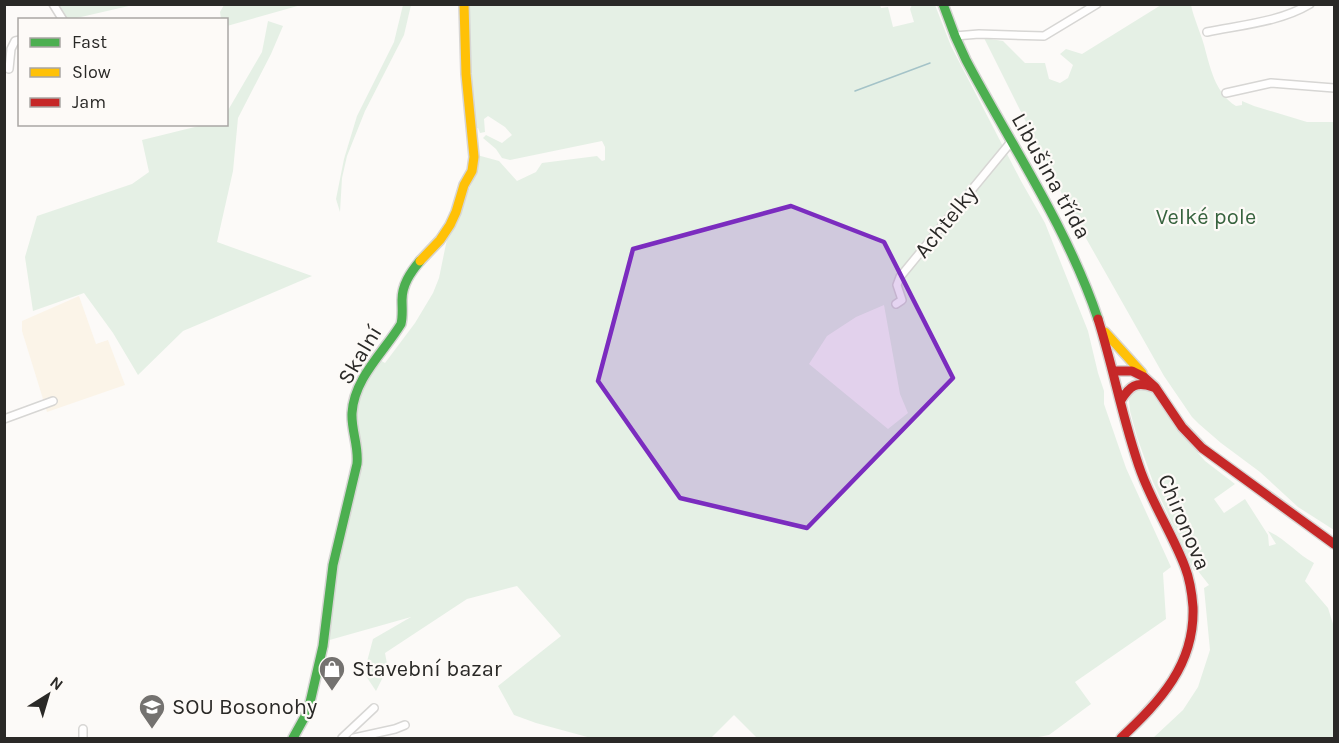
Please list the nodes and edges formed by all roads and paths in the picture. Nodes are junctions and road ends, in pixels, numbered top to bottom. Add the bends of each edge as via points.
1 (53, 4) edge
2 (464, 4) edge
3 (943, 4) edge
4 (1097, 4) edge
5 (1311, 4) edge
6 (62, 18) edge
7 (1207, 32) dead end
8 (955, 36) junction
9 (18, 40) edge
10 (9, 69) dead end
11 (1335, 87) edge
12 (1226, 93) dead end
13 (1011, 142) junction
14 (896, 304) dead end
15 (1100, 326) junction
16 (1114, 371) junction
17 (1155, 388) junction
18 (1121, 400) junction
19 (53, 401) dead end
20 (4, 419) edge
21 (1335, 544) edge
22 (374, 708) dead end
23 (405, 725) dead end
24 (83, 729) dead end
25 (83, 738) edge
26 (293, 738) edge
27 (342, 738) edge
28 (354, 738) edge
29 (1121, 738) edge

1 - 6 street
2 - 26 street, Skalní via 472,171 450,225 404,285 401,324 357,392 352,415 359,457 333,565 323,646 308,711
3 - 8 street, Libušina třída
4 - 8 street via 1044,36
5 - 7 street via 1281,17
8 - 13 street, Libušina třída
9 - 10 street via 11,49
11 - 12 street via 1271,83
13 - 14 street, Achtelky via 900,278 897,285 902,300
13 - 15 street, Libušina třída via 1068,248
15 - 16 street, Libušina třída
15 - 17 street
16 - 17 street via 1137,373
16 - 18 street, Chironova
17 - 18 street via 1136,384
17 - 21 street via 1202,448
18 - 29 street, Chironova via 1143,477 1186,568 1194,615 1190,645 1176,676 1162,697
19 - 20 street
22 - 27 street
23 - 28 street
24 - 25 street

